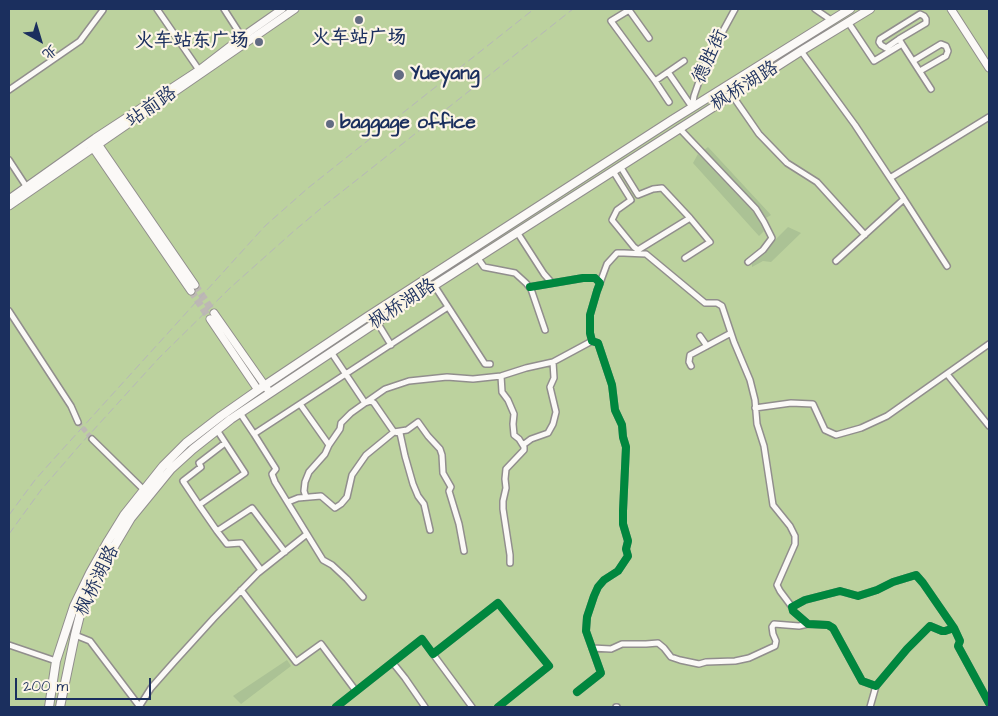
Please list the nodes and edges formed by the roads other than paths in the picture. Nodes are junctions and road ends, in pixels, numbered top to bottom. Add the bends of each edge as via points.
1 (102, 9) edge
2 (157, 9) edge
3 (224, 9) edge
4 (282, 9) edge
5 (295, 9) edge
6 (735, 9) edge
7 (815, 9) edge
8 (870, 9) edge
9 (951, 9) edge
10 (845, 10) edge
11 (831, 20) junction
12 (848, 22) junction
13 (242, 36) junction
14 (649, 38) dead end
15 (900, 42) junction
16 (801, 51) junction
17 (684, 61) dead end
18 (913, 61) junction
19 (989, 68) edge
20 (199, 70) junction
21 (668, 72) junction
22 (920, 72) junction
23 (655, 81) junction
24 (9, 90) edge
25 (932, 90) dead end
26 (732, 95) junction
27 (669, 102) dead end
28 (692, 108) junction
29 (989, 116) edge
30 (679, 128) junction
31 (94, 143) junction
32 (9, 160) edge
33 (620, 166) junction
34 (613, 171) junction
35 (890, 178) junction
36 (26, 186) junction
37 (640, 195) junction
38 (9, 199) edge
39 (904, 199) junction
40 (630, 200) junction
41 (9, 206) edge
42 (690, 218) junction
43 (517, 232) junction
44 (865, 235) junction
45 (477, 258) junction
46 (685, 258) dead end
47 (836, 261) dead end
48 (748, 262) dead end
49 (947, 266) dead end
50 (552, 283) junction
51 (600, 283) junction
52 (434, 285) junction
53 (193, 288) tunnel mouth
54 (530, 288) junction
55 (448, 307) junction
56 (9, 311) edge
57 (212, 316) tunnel mouth
58 (377, 322) junction
59 (545, 330) dead end
60 (731, 334) junction
61 (700, 336) dead end
62 (592, 342) junction
63 (989, 344) edge
64 (391, 345) junction
65 (707, 346) junction
66 (331, 352) junction
67 (553, 362) junction
68 (490, 364) dead end
69 (691, 366) dead end
70 (346, 374) junction
71 (947, 374) junction
72 (501, 376) junction
73 (261, 387) junction
74 (270, 392) junction
75 (366, 403) junction
76 (300, 404) junction
77 (756, 408) junction
78 (240, 413) junction
79 (78, 422) tunnel mouth
80 (989, 426) edge
81 (216, 430) junction
82 (394, 432) junction
83 (254, 434) junction
84 (92, 438) tunnel mouth
85 (225, 443) junction
86 (329, 445) junction
87 (523, 445) junction
88 (144, 490) junction
89 (306, 497) junction
90 (288, 502) junction
91 (198, 505) junction
92 (430, 530) dead end
93 (217, 531) junction
94 (307, 534) junction
95 (464, 550) dead end
96 (285, 552) junction
97 (510, 563) dead end
98 (261, 570) junction
99 (241, 590) junction
100 (363, 597) dead end
101 (792, 607) junction
102 (808, 624) junction
103 (954, 628) junction
104 (74, 635) junction
105 (9, 645) edge
106 (592, 648) junction
107 (433, 654) junction
108 (56, 661) junction
109 (393, 663) junction
110 (876, 686) junction
111 (356, 691) junction
112 (578, 692) dead end
113 (989, 702) edge
114 (49, 707) edge
115 (60, 707) edge
116 (139, 707) edge
117 (335, 707) edge
118 (424, 707) edge
119 (472, 707) edge
120 (498, 707) edge
121 (870, 707) edge

1 - 24 street via 80,41
2 - 20 street
3 - 13 street
4 - 13 main road, 站前路
5 - 31 main road, 站前路
6 - 28 street, 德胜街 via 705,64
7 - 11 street
8 - 12 main road, 枫桥湖路
9 - 19 main road
10 - 11 main road, 枫桥湖路
11 - 28 main road, 枫桥湖路
12 - 15 street via 874,61
12 - 16 main road, 枫桥湖路
13 - 20 main road, 站前路
14 - 23 street via 629,10 611,22
15 - 15 street via 926,22 924,16 920,14 879,42 886,48
15 - 18 street
16 - 26 main road, 枫桥湖路
16 - 35 street
17 - 21 street
18 - 22 street
18 - 22 street via 941,44 946,46 946,56
20 - 31 main road, 站前路
21 - 23 street
21 - 28 street
22 - 25 street
23 - 27 street
26 - 30 main road, 枫桥湖路
26 - 44 street via 759,134 787,163 817,182
28 - 73 main road, 枫桥湖路
29 - 35 street
30 - 33 main road, 枫桥湖路
30 - 48 street via 756,209 764,222 772,238
31 - 36 main road, 站前路
31 - 41 main road, 站前路
31 - 53 main road
32 - 36 street
33 - 34 main road, 枫桥湖路
33 - 37 street
34 - 40 street
34 - 43 main road, 枫桥湖路
35 - 39 street
36 - 38 main road, 站前路
37 - 40 street
37 - 42 street via 662,188
39 - 44 street
39 - 49 street
40 - 42 street via 617,210 612,220 638,250
42 - 46 street via 710,242
43 - 45 main road, 枫桥湖路
43 - 50 street
44 - 47 street
45 - 52 main road, 枫桥湖路
45 - 54 street via 484,267 515,273
50 - 51 street via 583,278 595,278
50 - 54 street
51 - 60 street via 607,264 617,253 646,254 705,303 722,306
51 - 62 street via 590,316
52 - 55 street
52 - 58 main road, 枫桥湖路
54 - 59 street
55 - 64 street
55 - 68 street via 485,364
56 - 79 street via 71,406
57 - 73 main road
58 - 64 street
58 - 66 main road, 枫桥湖路
60 - 65 street
60 - 77 street via 750,380
61 - 65 street
62 - 67 street
62 - 106 street via 598,343 612,385 615,410 626,447 623,524 628,541 628,556 618,571 598,586 594,596 586,631
63 - 71 street
64 - 70 street
65 - 69 street via 690,355
66 - 70 street
66 - 74 main road, 枫桥湖路
67 - 72 street
67 - 87 street via 554,378 550,387 556,412 554,424 548,432
70 - 75 street
70 - 76 street
71 - 77 street via 887,416 836,435 825,430 813,404 791,403
71 - 80 street
72 - 75 street via 409,381 386,389
72 - 87 street via 502,392 514,414 514,435
73 - 74 main road
73 - 88 main road, 枫桥湖路 via 186,444
74 - 78 main road, 枫桥湖路
75 - 82 street via 374,403
75 - 86 street via 341,423
76 - 83 street
76 - 86 street
77 - 101 street via 773,505 795,536 795,544 777,585
78 - 81 main road, 枫桥湖路
78 - 83 street
81 - 85 street
81 - 104 main road, 枫桥湖路 via 171,468 131,518 82,607
82 - 89 street via 359,464 352,475 347,497 341,504 335,508 321,496
82 - 92 street via 400,433
82 - 95 street via 407,430 418,422 440,449 443,473 451,487 449,491
83 - 90 street via 276,469 272,474 274,482
84 - 88 street
85 - 91 street via 198,463 201,467 183,482
85 - 91 street via 245,473
86 - 89 street via 309,472 304,490
87 - 97 street via 524,450 506,470 505,479 503,509
88 - 108 main road, 枫桥湖路 via 124,515 90,573 74,606
89 - 90 street
90 - 94 street
91 - 93 street
93 - 96 street via 252,508
93 - 98 street via 227,544 241,543
94 - 96 street
94 - 100 street via 324,560
96 - 98 street
98 - 99 street
99 - 111 street via 296,662 321,644
99 - 116 street via 151,688
101 - 102 street
101 - 103 street via 805,600 840,591 858,596 916,575
102 - 106 street via 774,624 775,646 735,661 699,664 680,660 671,657 658,643
102 - 110 street via 833,628 862,681
103 - 110 street via 942,631 930,626
103 - 113 street via 960,641 958,646
104 - 115 main road, 枫桥湖路
104 - 116 street via 90,641
105 - 108 street
106 - 112 street via 601,673
107 - 109 street via 422,639
107 - 119 street
107 - 120 street via 498,602 549,666
108 - 114 main road, 枫桥湖路
109 - 111 street
109 - 118 street
110 - 121 street
111 - 117 street

